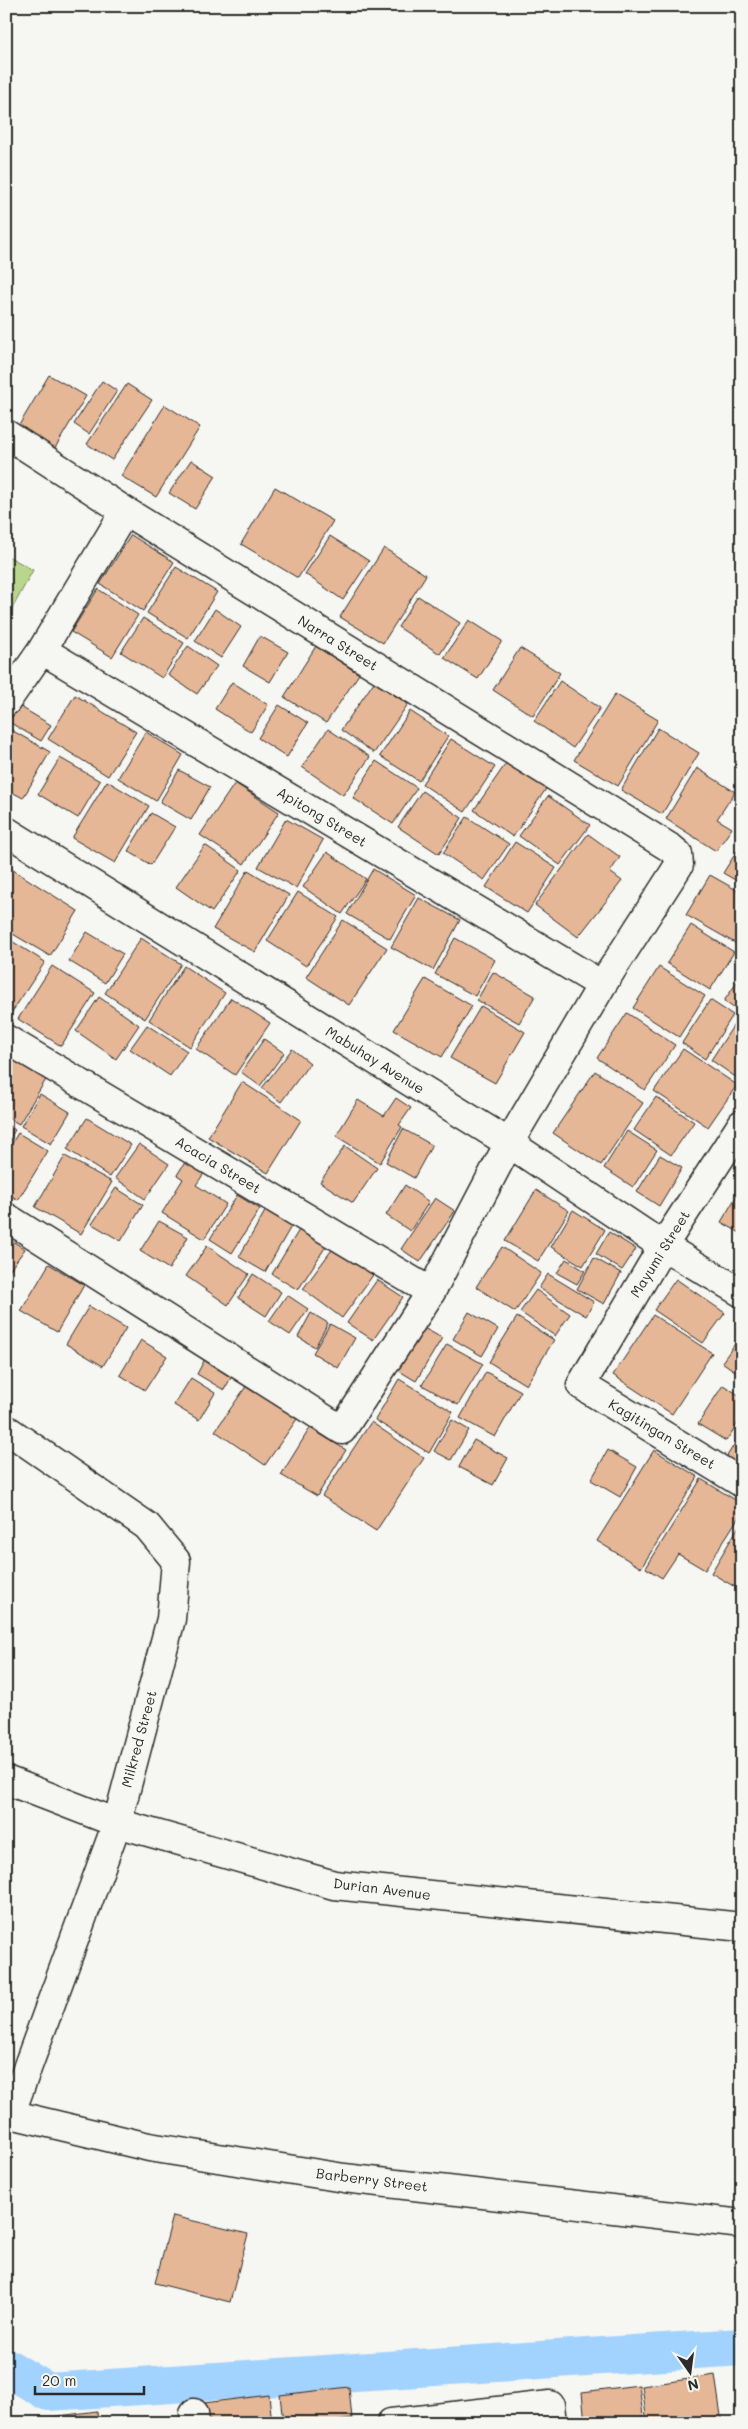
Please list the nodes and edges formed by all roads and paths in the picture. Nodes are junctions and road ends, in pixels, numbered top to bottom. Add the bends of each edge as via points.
1 (6, 434) edge
2 (125, 511) junction
3 (42, 650) junction
4 (6, 702) edge
5 (6, 831) edge
6 (602, 985) junction
7 (6, 1039) edge
8 (742, 1124) edge
9 (509, 1143) junction
10 (6, 1217) edge
11 (663, 1246) junction
12 (431, 1292) junction
13 (742, 1293) edge
14 (581, 1385) joint
15 (6, 1429) edge
16 (742, 1483) edge
17 (6, 1780) edge
18 (117, 1823) junction
19 (742, 1927) edge
20 (8, 2114) edge
21 (742, 2224) edge
22 (391, 2423) edge
23 (552, 2423) edge

1 - 2 street, Narra Street
2 - 3 street
2 - 6 street, Narra Street via 678,854 679,865
3 - 4 street
3 - 6 street, Apitong Street
5 - 9 street, Mabuhay Avenue
6 - 9 street
7 - 12 street, Acacia Street
8 - 11 street, Mayumi Street
9 - 11 street, Mabuhay Avenue
9 - 12 street
10 - 12 street via 342,1430
11 - 13 street, Mabuhay Avenue
11 - 14 street, Mayumi Street
14 - 16 street, Kagitingan Street
15 - 18 street, Milkred Street via 146,1526 176,1561 171,1619
17 - 18 street, Durian Avenue
18 - 19 street, Durian Avenue via 334,1884
18 - 20 street, Milkred Street
20 - 21 street, Barberry Street via 149,2148 344,2178
22 - 23 street via 550,2406

